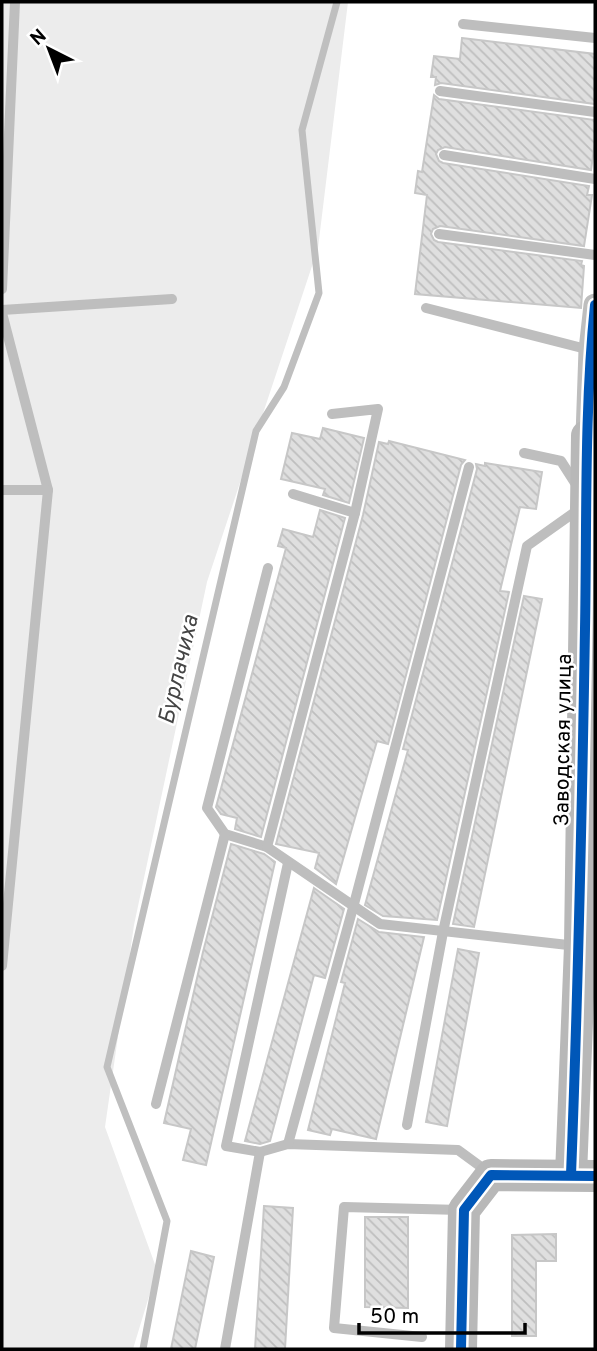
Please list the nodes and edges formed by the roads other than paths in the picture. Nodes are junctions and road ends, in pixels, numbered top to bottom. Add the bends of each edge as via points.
1 (15, 2) edge
2 (463, 24) dead end
3 (595, 38) edge
4 (440, 91) dead end
5 (595, 112) edge
6 (444, 155) dead end
7 (595, 179) edge
8 (439, 234) dead end
9 (595, 255) edge
10 (2, 289) edge
11 (172, 299) dead end
12 (595, 305) edge
13 (426, 308) dead end
14 (2, 312) edge
15 (590, 349) junction
16 (332, 414) dead end
17 (591, 436) edge
18 (524, 453) dead end
19 (469, 467) dead end
20 (48, 489) junction
21 (2, 490) edge
22 (293, 494) dead end
23 (587, 503) junction
24 (355, 513) junction
25 (268, 568) dead end
26 (590, 692) edge
27 (225, 834) junction
28 (267, 847) junction
29 (288, 863) junction
30 (354, 905) junction
31 (443, 932) junction
32 (588, 945) edge
33 (2, 966) edge
34 (156, 1104) dead end
35 (407, 1125) dead end
36 (288, 1144) junction
37 (260, 1152) junction
38 (491, 1175) junction
39 (583, 1175) edge
40 (464, 1210) junction
41 (422, 1337) dead end
42 (225, 1349) edge
43 (461, 1349) edge

1 - 10 lane
2 - 3 lane
4 - 5 lane
6 - 7 lane
8 - 9 lane
11 - 14 lane
12 - 15 street, Заводская улица
13 - 15 lane
14 - 20 lane
15 - 17 street, Заводская улица
16 - 24 lane via 378,409
17 - 23 street, Заводская улица
18 - 23 lane via 561,461
19 - 30 lane
20 - 21 lane
20 - 33 lane
22 - 24 lane
23 - 26 street, Заводская улица
23 - 31 lane via 527,545
24 - 28 lane
25 - 27 lane via 207,808
26 - 32 street, Заводская улица
27 - 28 lane
27 - 34 lane
28 - 29 lane
29 - 30 lane
29 - 37 lane via 226,1146
30 - 31 lane via 380,924
30 - 36 lane
31 - 32 lane
31 - 35 lane
32 - 39 street, Заводская улица
36 - 37 lane
36 - 38 lane via 457,1150
37 - 42 lane
38 - 39 street
38 - 40 street
40 - 41 lane via 344,1207 334,1328
40 - 43 street

